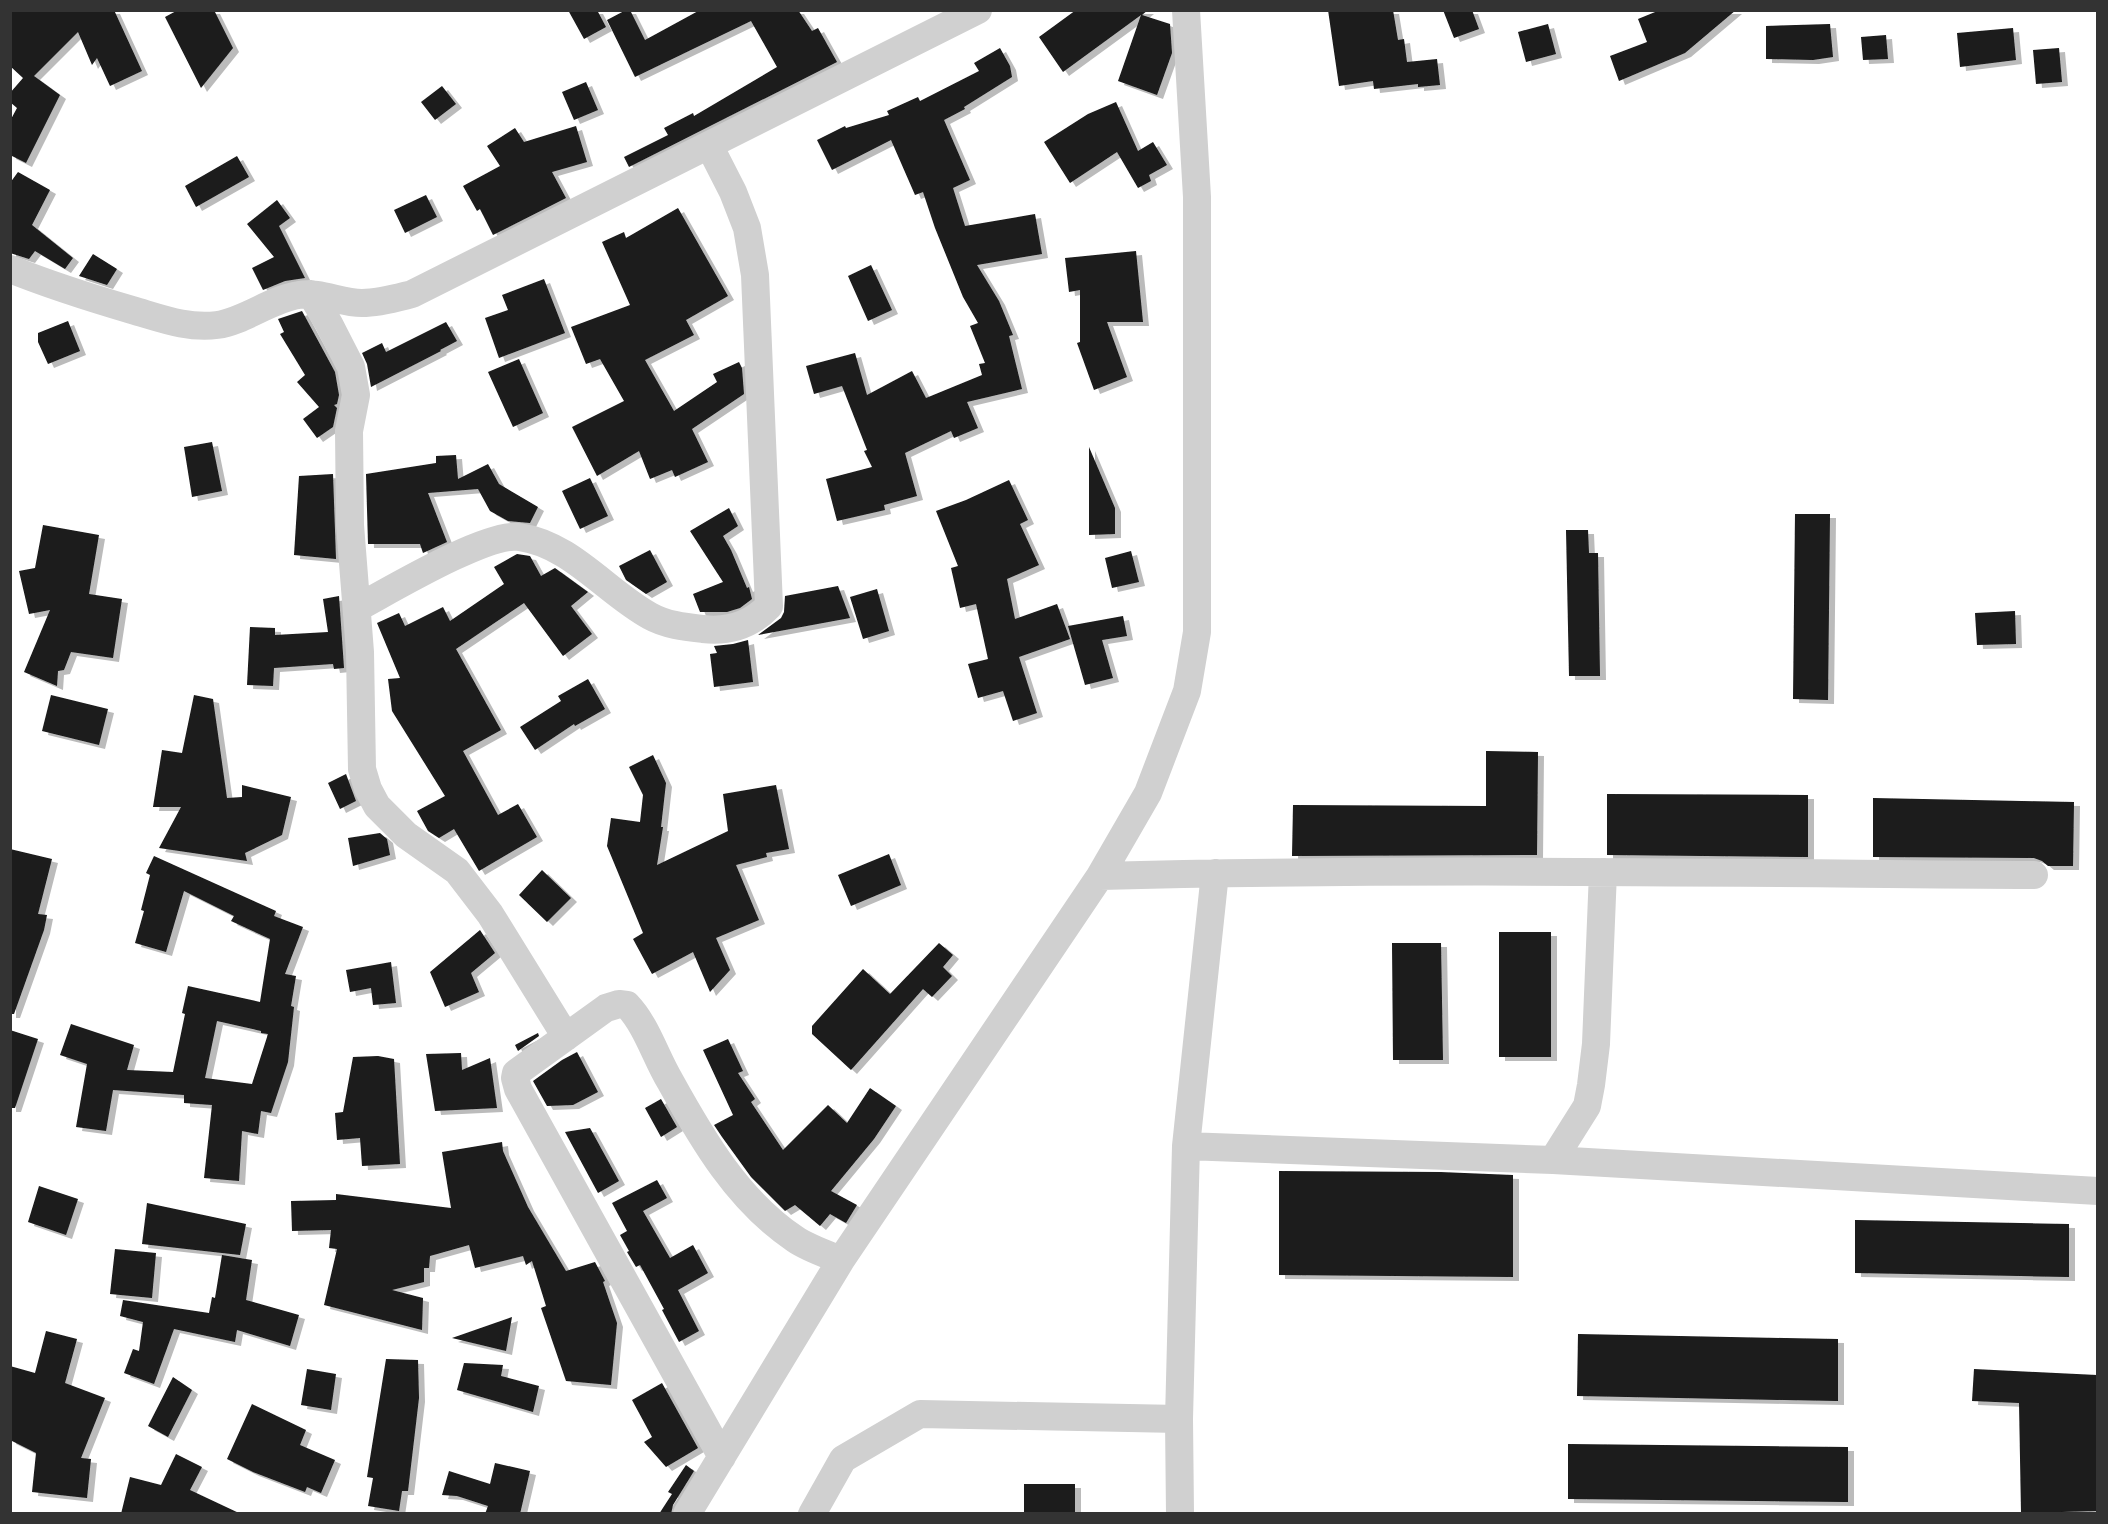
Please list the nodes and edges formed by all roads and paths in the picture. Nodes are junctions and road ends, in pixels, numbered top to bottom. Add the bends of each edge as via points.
1 (978, 10) edge
2 (1186, 10) edge
3 (709, 145) junction
4 (10, 269) edge
5 (310, 294) junction
6 (357, 608) junction
7 (1603, 872) junction
8 (1215, 873) junction
9 (2034, 875) dead end
10 (1101, 876) junction
11 (566, 1036) junction
12 (1186, 1146) junction
13 (1553, 1160) junction
14 (2097, 1191) edge
15 (840, 1260) junction
16 (1179, 1419) junction
17 (722, 1457) junction
18 (687, 1514) edge
19 (812, 1514) edge
20 (1180, 1514) edge

1 - 3 street
2 - 10 street via 1197,197 1197,632 1187,691 1149,793
3 - 5 street via 412,294 362,303
3 - 6 street via 747,228 755,275 769,606 759,617 740,627 681,627 653,618 632,605 576,560 537,541 516,536 454,556
4 - 5 street via 198,327 220,325 285,298
5 - 6 street via 351,367 356,395 349,431 349,469
6 - 11 street via 362,769 368,789 377,806 406,835 457,871 490,914
7 - 8 street
7 - 9 street
7 - 13 street via 1591,1085 1587,1106
8 - 10 street
8 - 12 street
10 - 15 street
11 - 15 street via 606,1008 627,1005 637,1016 704,1140 734,1182 773,1223 797,1240
11 - 17 street via 519,1070 515,1078 518,1089
12 - 13 street
12 - 16 street
13 - 14 street
15 - 17 street
16 - 19 street via 920,1414 843,1459
16 - 20 street
17 - 18 street

